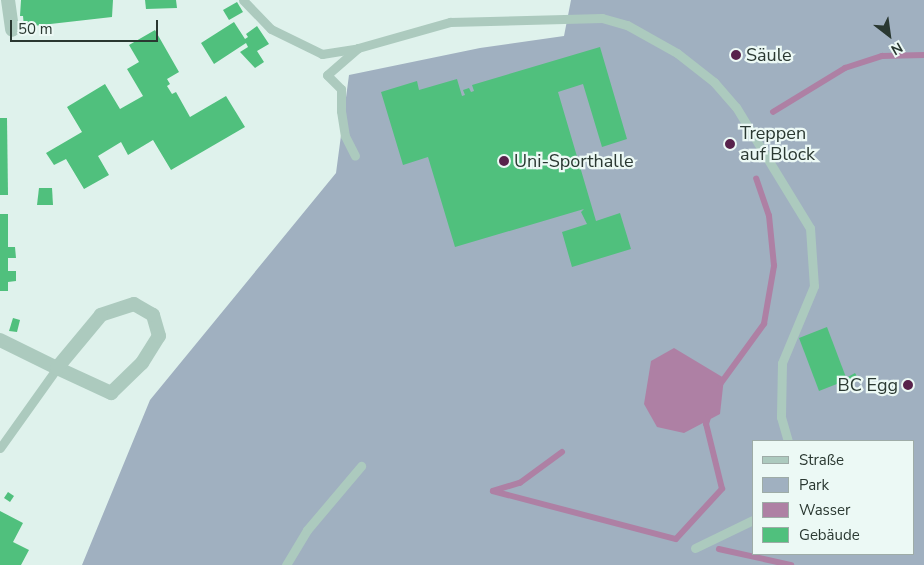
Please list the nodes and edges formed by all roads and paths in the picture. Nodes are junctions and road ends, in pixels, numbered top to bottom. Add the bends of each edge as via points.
1 (8, 0) edge
2 (243, 0) edge
3 (12, 30) dead end
4 (358, 48) junction
5 (355, 156) dead end
6 (0, 340) edge
7 (57, 368) junction
8 (788, 440) edge
9 (0, 448) edge
10 (361, 466) dead end
11 (752, 520) edge
12 (695, 548) dead end
13 (286, 565) edge

1 - 3 street
2 - 4 lane via 271,29 322,54
4 - 5 lane via 327,75 341,89 345,136
4 - 8 lane via 450,22 602,18 627,25 677,53 714,82 736,107 810,228 814,286 782,362 782,417
6 - 7 street
7 - 7 street via 111,393 142,363 159,336 153,315 134,304 101,315
7 - 9 lane
10 - 13 lane via 307,530
11 - 12 lane

